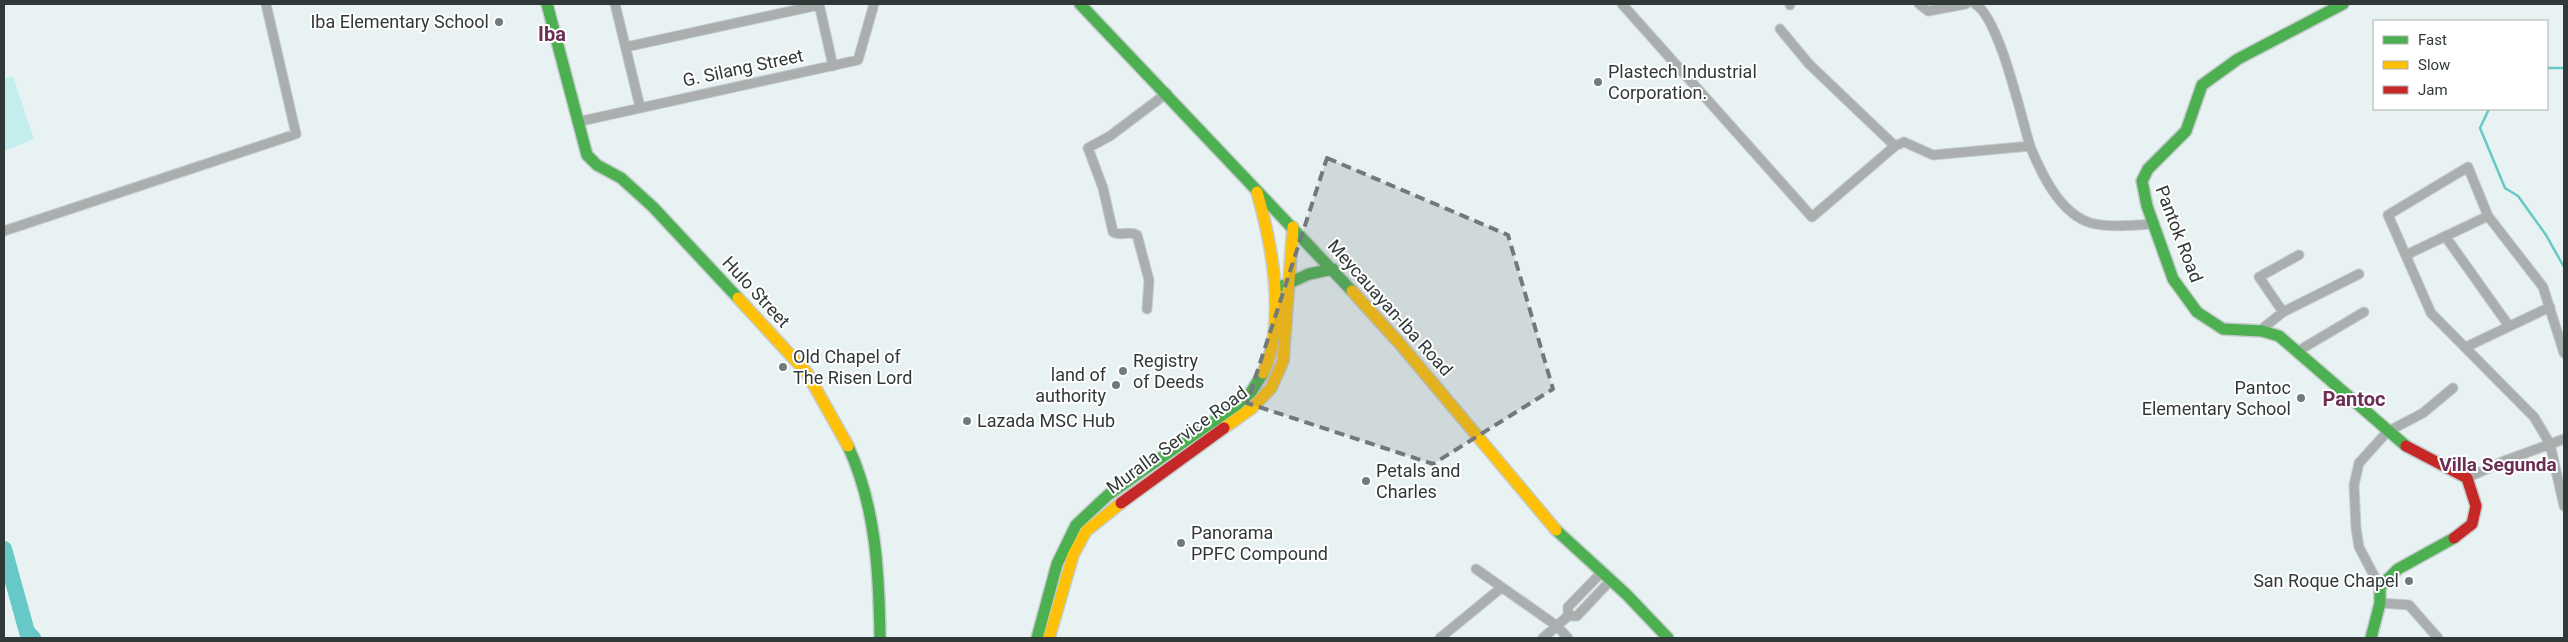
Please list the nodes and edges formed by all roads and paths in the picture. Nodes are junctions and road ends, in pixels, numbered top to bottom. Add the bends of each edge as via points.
1 (266, 4) edge
2 (547, 4) edge
3 (615, 4) edge
4 (819, 4) edge
5 (874, 4) edge
6 (1080, 4) edge
7 (1622, 4) edge
8 (1919, 4) edge
9 (1966, 4) edge
10 (1974, 4) edge
11 (2343, 4) edge
12 (1780, 29) dead end
13 (626, 47) junction
14 (833, 66) junction
15 (1168, 94) junction
16 (640, 107) junction
17 (577, 122) junction
18 (1895, 146) junction
19 (2030, 146) junction
20 (1256, 187) junction
21 (2488, 216) junction
22 (2153, 224) junction
23 (1293, 227) junction
24 (4, 231) edge
25 (2445, 236) junction
26 (2300, 255) dead end
27 (2406, 255) junction
28 (1333, 269) junction
29 (2359, 274) dead end
30 (1289, 283) junction
31 (1275, 289) junction
32 (2550, 307) junction
33 (1147, 309) dead end
34 (2283, 312) junction
35 (2364, 312) dead end
36 (2510, 326) junction
37 (2262, 329) junction
38 (2466, 346) junction
39 (2298, 351) junction
40 (2564, 353) edge
41 (2453, 388) dead end
42 (2387, 432) junction
43 (2564, 439) edge
44 (2550, 444) junction
45 (2467, 478) junction
46 (2564, 506) edge
47 (1476, 569) dead end
48 (1601, 573) junction
49 (1610, 581) junction
50 (2380, 587) junction
51 (1501, 588) junction
52 (1583, 591) junction
53 (1592, 600) junction
54 (2380, 603) junction
55 (1568, 616) junction
56 (1557, 626) junction
57 (880, 638) edge
58 (1037, 638) edge
59 (1049, 638) edge
60 (1440, 638) edge
61 (1543, 638) edge
62 (1568, 638) edge
63 (1668, 638) edge
64 (2371, 638) edge
65 (2438, 638) edge

1 - 24 street via 296,134
2 - 17 main road, Hulo Street
3 - 13 street
4 - 13 street
4 - 14 street
5 - 14 street, G. Silang Street via 858,60
6 - 15 main road, Meycauayan-Iba Road
7 - 18 street via 1812,218
8 - 9 street via 1928,10
10 - 19 street via 1985,13 1996,35
11 - 22 main road, Pantok Road via 2238,59 2206,80 2186,131 2143,177 2142,186
12 - 18 street via 1809,64
13 - 16 street
14 - 16 street, G. Silang Street
15 - 20 main road, Meycauayan-Iba Road
15 - 33 street via 1088,148 1101,182 1113,232 1118,235 1137,234 1149,280
16 - 17 street, G. Silang Street
17 - 57 main road, Hulo Street via 591,161 622,178 653,207 807,373 832,412 856,462 870,506 879,588
18 - 19 street via 1907,142 1933,155
19 - 22 street via 2040,172 2073,213 2083,220 2093,224
20 - 23 main road, Meycauayan-Iba Road
20 - 31 main road, Muralla Service Road
21 - 25 street
21 - 27 street via 2468,167 2388,215
21 - 32 street via 2543,287
22 - 37 main road, Pantok Road via 2176,284 2197,312 2231,331
23 - 28 main road, Meycauayan-Iba Road
23 - 30 main road, Muralla Service Road
25 - 27 street
25 - 36 street
26 - 34 street via 2258,277
27 - 38 street via 2431,313
28 - 30 main road via 1309,274
28 - 48 main road, Meycauayan-Iba Road via 1555,529
29 - 34 street
30 - 31 main road
30 - 59 main road, Muralla Service Road via 1284,361 1271,388 1252,408 1086,531 1073,556
31 - 58 main road, Muralla Service Road via 1274,336 1260,381 1228,410 1108,495 1077,524 1061,552
32 - 36 street
32 - 40 street
34 - 37 street
35 - 39 street
36 - 38 street
37 - 39 main road via 2273,332
38 - 44 street via 2534,417
39 - 42 main road
41 - 42 street via 2423,413
42 - 45 main road via 2420,456
42 - 50 street via 2359,463 2354,493 2360,547
43 - 44 street
44 - 45 street
44 - 46 street
45 - 50 main road via 2476,513 2469,528 2398,569
47 - 51 street
48 - 49 main road, Meycauayan-Iba Road
48 - 52 street
49 - 53 street
49 - 63 main road, Meycauayan-Iba Road
50 - 54 main road
51 - 56 street
51 - 60 street
52 - 53 street
52 - 55 street via 1568,607
53 - 55 street via 1577,616
54 - 64 main road
54 - 65 street via 2409,604
55 - 56 street
56 - 61 street
56 - 62 street

